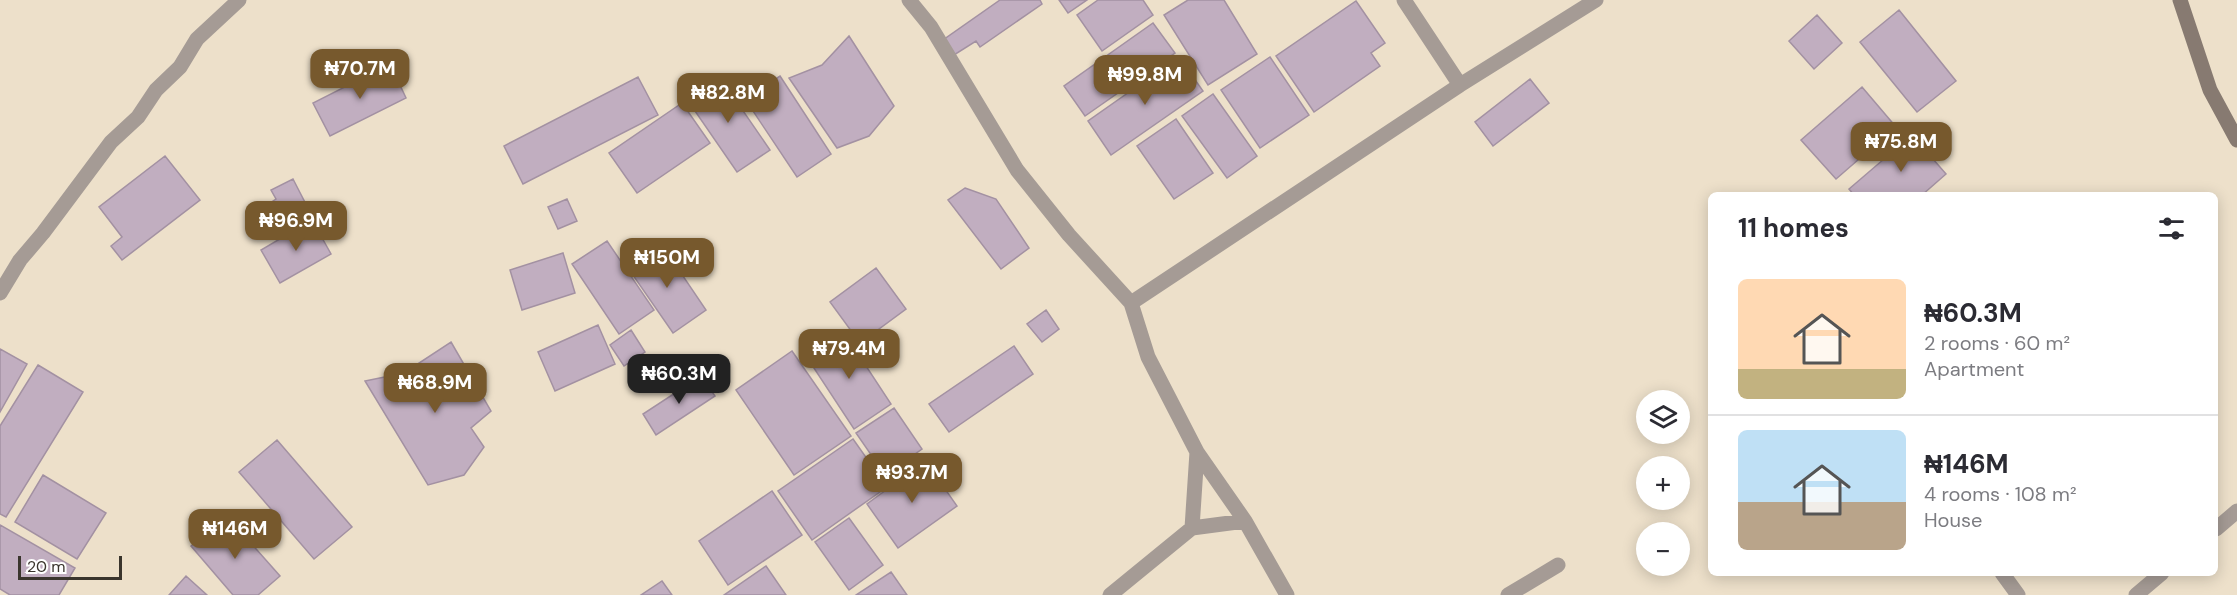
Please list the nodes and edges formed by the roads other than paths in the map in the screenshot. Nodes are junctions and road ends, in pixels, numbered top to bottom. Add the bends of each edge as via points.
1 (909, 0) edge
2 (1404, 0) edge
3 (1596, 0) edge
4 (2180, 0) edge
5 (228, 3) edge
6 (1460, 85) junction
7 (2237, 140) edge
8 (0, 293) edge
9 (1131, 303) junction
10 (1197, 452) junction
11 (2237, 511) edge
12 (1245, 520) junction
13 (2218, 527) edge
14 (1192, 528) junction
15 (1558, 565) dead end
16 (2004, 576) edge
17 (2158, 576) edge
18 (1110, 595) edge
19 (1287, 595) edge
20 (1508, 595) edge
21 (2018, 595) edge
22 (2136, 595) edge

1 - 9 street via 931,27 1017,170
2 - 6 street
3 - 6 street
4 - 7 street via 2210,90
5 - 8 street via 138,117 111,142 20,260
6 - 9 street
9 - 10 street via 1148,357
10 - 12 street
10 - 14 street
11 - 13 street
12 - 14 street
12 - 19 street
14 - 18 street
15 - 20 street
16 - 21 street
17 - 22 street

